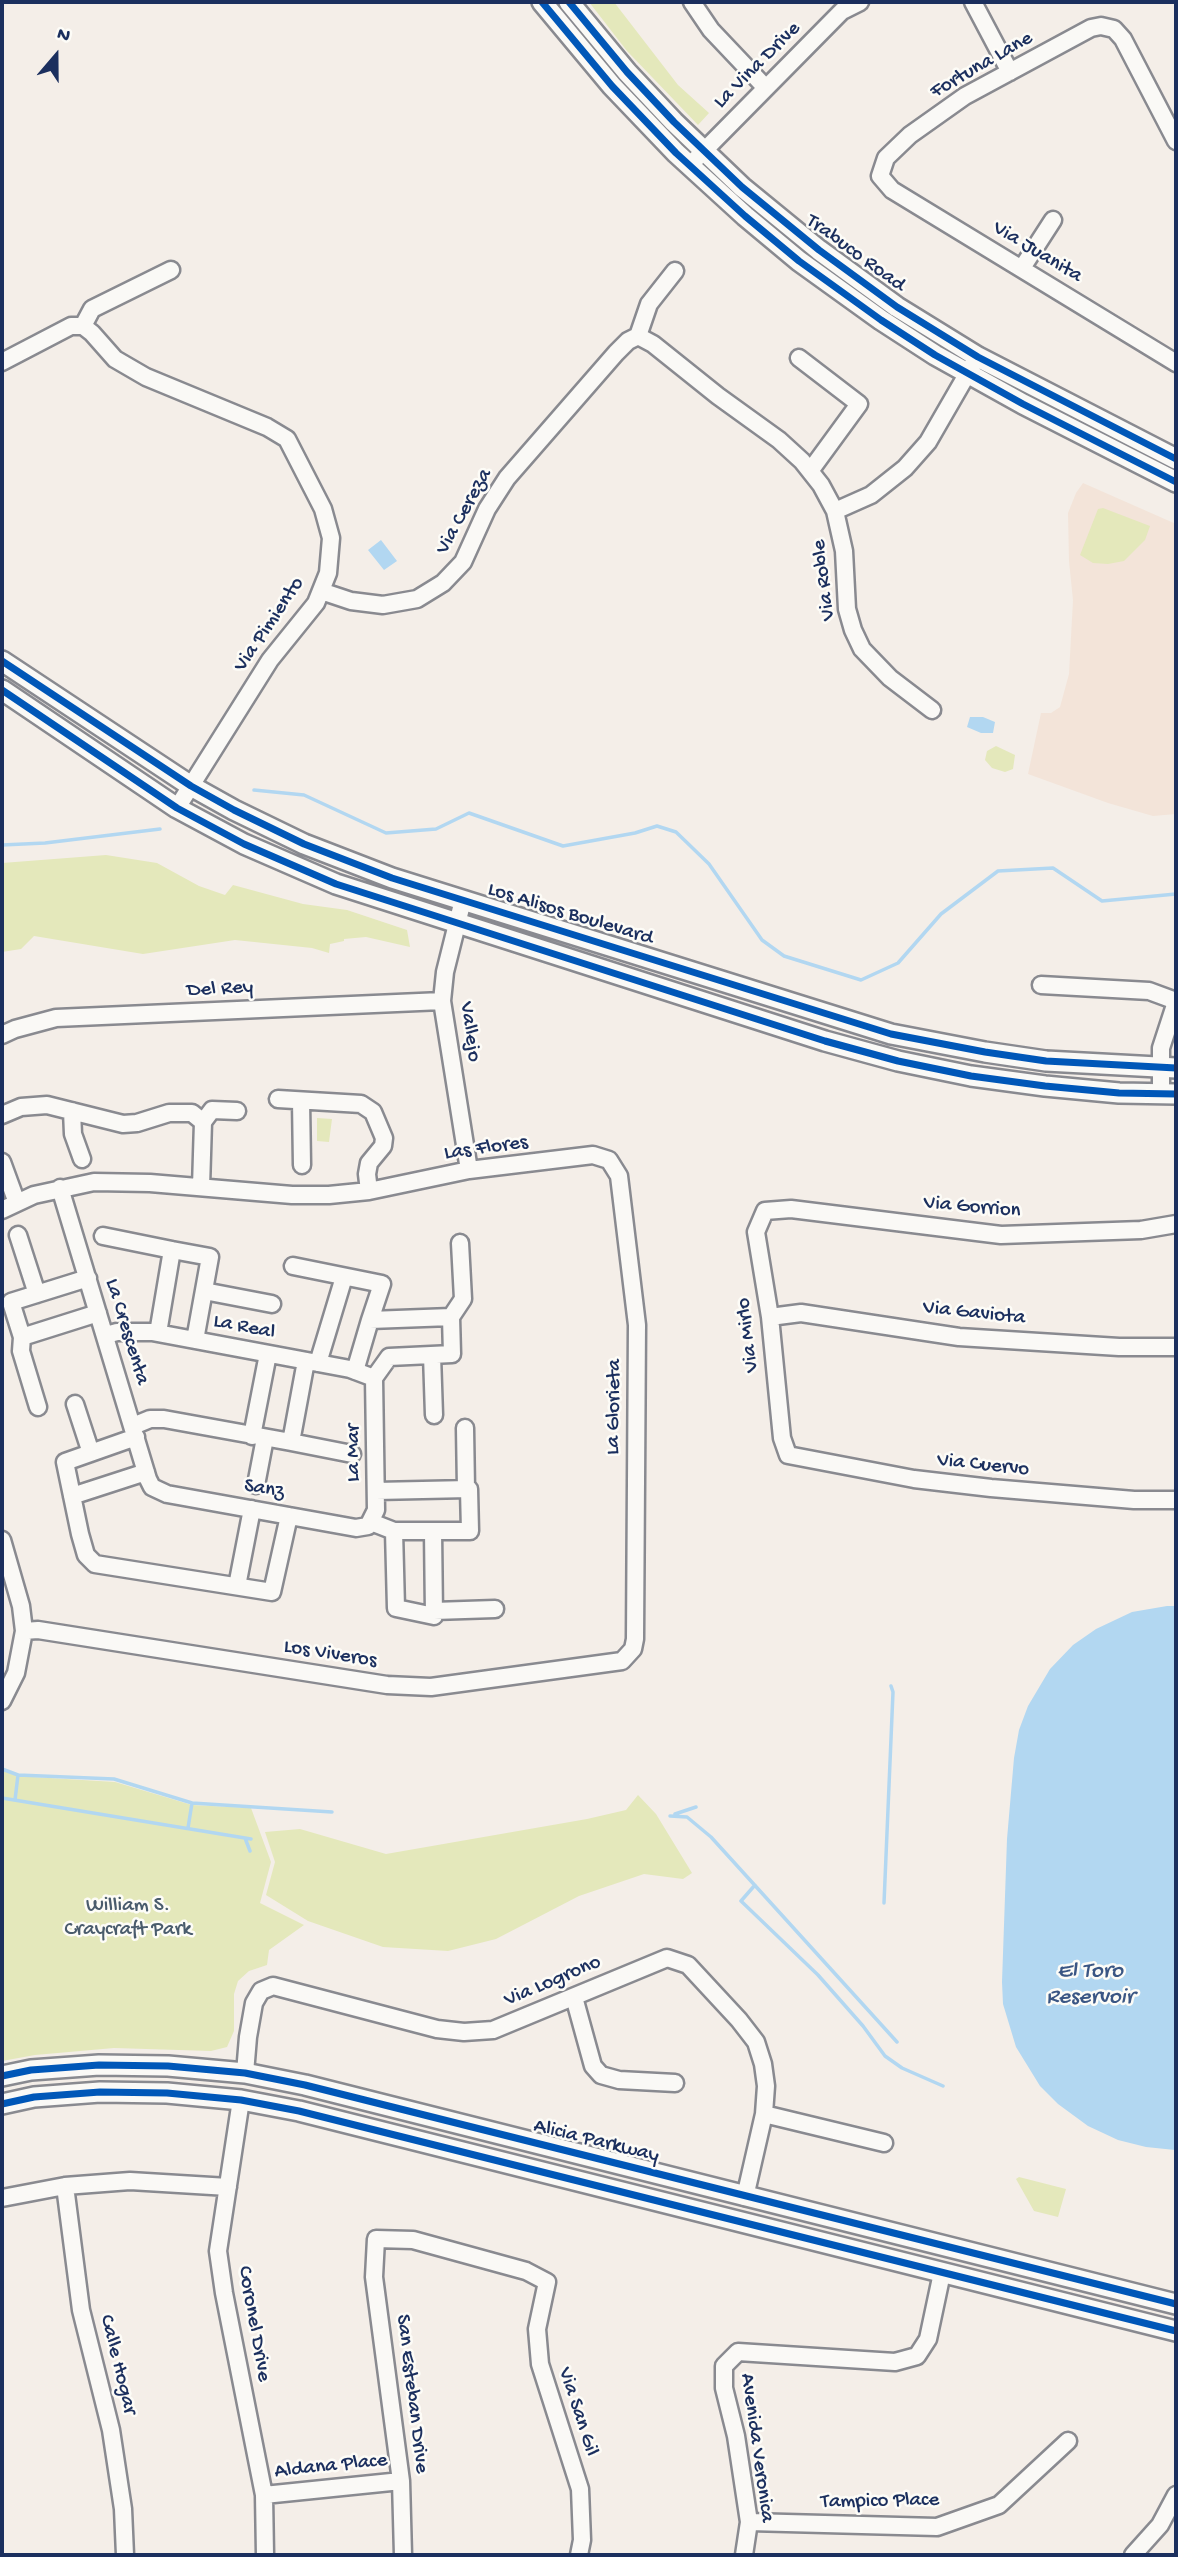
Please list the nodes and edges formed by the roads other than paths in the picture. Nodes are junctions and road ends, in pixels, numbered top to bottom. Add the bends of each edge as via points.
1 (542, 2) edge
2 (569, 2) edge
3 (692, 2) edge
4 (860, 2) edge
5 (973, 2) edge
6 (1010, 72) junction
7 (765, 87) junction
8 (1176, 141) edge
9 (703, 151) junction
10 (689, 166) junction
11 (880, 176) joint
12 (1053, 220) dead end
13 (1022, 268) junction
14 (171, 270) dead end
15 (675, 271) dead end
16 (83, 327) junction
17 (638, 336) junction
18 (978, 357) junction
19 (799, 358) dead end
20 (2, 362) edge
21 (1176, 363) edge
22 (968, 374) junction
23 (1176, 459) edge
24 (810, 471) junction
25 (1176, 482) edge
26 (835, 511) junction
27 (321, 591) junction
28 (2, 661) edge
29 (2, 690) edge
30 (932, 710) dead end
31 (191, 786) junction
32 (177, 808) junction
33 (463, 900) junction
34 (457, 923) junction
35 (1041, 985) dead end
36 (442, 1001) junction
37 (1176, 1002) edge
38 (2, 1035) edge
39 (1169, 1068) edge
40 (1169, 1094) edge
41 (278, 1099) dead end
42 (300, 1101) junction
43 (72, 1111) junction
44 (237, 1111) dead end
45 (2, 1115) edge
46 (204, 1122) junction
47 (82, 1159) dead end
48 (609, 1160) joint
49 (2, 1162) edge
50 (302, 1165) dead end
51 (469, 1170) junction
52 (201, 1187) junction
53 (60, 1188) junction
54 (369, 1191) junction
55 (9, 1206) edge
56 (765, 1211) joint
57 (1176, 1224) edge
58 (18, 1235) dead end
59 (103, 1236) dead end
60 (460, 1243) dead end
61 (172, 1250) junction
62 (293, 1266) dead end
63 (344, 1277) junction
64 (88, 1278) junction
65 (204, 1291) junction
66 (37, 1294) junction
67 (272, 1304) dead end
68 (99, 1313) junction
69 (451, 1317) junction
70 (769, 1317) junction
71 (370, 1320) junction
72 (158, 1333) junction
73 (106, 1335) junction
74 (22, 1337) junction
75 (195, 1340) junction
76 (1176, 1347) edge
77 (268, 1354) junction
78 (432, 1355) junction
79 (312, 1362) junction
80 (355, 1371) junction
81 (374, 1378) junction
82 (75, 1404) dead end
83 (38, 1407) dead end
84 (434, 1415) dead end
85 (465, 1428) dead end
86 (134, 1432) junction
87 (258, 1437) junction
88 (291, 1442) junction
89 (91, 1453) junction
90 (352, 1454) dead end
91 (788, 1455) joint
92 (149, 1480) junction
93 (256, 1485) dead end
94 (466, 1489) junction
95 (376, 1491) junction
96 (72, 1496) junction
97 (1176, 1500) edge
98 (251, 1509) junction
99 (289, 1516) junction
100 (369, 1524) junction
101 (394, 1531) junction
102 (433, 1531) junction
103 (2, 1540) edge
104 (237, 1587) junction
105 (10, 1599) edge
106 (495, 1609) dead end
107 (434, 1611) junction
108 (24, 1631) junction
109 (628, 1656) joint
110 (2, 1701) edge
111 (574, 1997) junction
112 (245, 2073) junction
113 (2, 2076) edge
114 (675, 2083) dead end
115 (241, 2100) junction
116 (2, 2104) edge
117 (764, 2114) junction
118 (884, 2143) dead end
119 (65, 2186) junction
120 (228, 2187) junction
121 (745, 2197) junction
122 (2, 2198) edge
123 (866, 2227) junction
124 (942, 2273) junction
125 (1071, 2279) junction
126 (547, 2283) joint
127 (1176, 2304) edge
128 (1176, 2331) edge
129 (1068, 2441) dead end
130 (401, 2481) junction
131 (264, 2495) junction
132 (1176, 2495) edge
133 (749, 2522) junction
134 (125, 2555) edge
135 (265, 2555) edge
136 (403, 2555) edge
137 (579, 2555) edge
138 (744, 2555) edge
139 (1133, 2555) edge

1 - 10 main road, Trabuco Road via 612,86
2 - 9 main road, Trabuco Road via 627,72
3 - 7 street via 711,30
4 - 7 street, La Vina Drive via 842,11
5 - 6 street
6 - 8 street, Fortuna Lane via 1091,28 1111,28 1123,39
6 - 11 street, Fortuna Lane via 965,96 910,135 886,158
7 - 9 street, La Vina Drive
9 - 10 street, La Vina Drive
9 - 18 main road, Trabuco Road via 819,250 897,307
10 - 22 main road, Trabuco Road via 819,276
11 - 13 street, Via Juanita via 892,190
12 - 13 street
13 - 21 street, Via Juanita
14 - 16 street via 92,309
15 - 17 street via 649,304
16 - 20 street via 71,326
16 - 27 street, Via Pimiento via 115,359 146,377 287,439 327,518 330,556
17 - 24 street, Via Roble via 779,440
17 - 27 street, Via Cereza via 616,353 507,478 463,562 443,583 416,599 383,606
18 - 22 street
18 - 23 main road, Trabuco Road
19 - 24 street via 859,404
22 - 25 main road, Trabuco Road
22 - 26 street via 928,442 905,468 870,495
24 - 26 street, Via Roble
26 - 30 street, Via Roble via 844,551 846,609 862,649
27 - 31 street, Via Pimiento
28 - 31 main road, Los Alisos Boulevard
29 - 32 main road, Los Alisos Boulevard
31 - 32 street, Via Pimiento
31 - 33 main road, Los Alisos Boulevard via 304,844
32 - 34 main road, Los Alisos Boulevard via 301,870
33 - 34 street, Vallejo
33 - 39 main road, Los Alisos Boulevard via 891,1034 1034,1059
34 - 36 street, Vallejo
34 - 40 main road, Los Alisos Boulevard via 898,1061 1020,1083
35 - 37 street via 1149,991
36 - 38 street, Del Rey via 56,1018
36 - 51 street, Vallejo
37 - 39 street via 1161,1048
39 - 40 street
41 - 42 street
42 - 50 street
42 - 54 street via 361,1104 373,1112 384,1138 369,1163
43 - 45 street via 35,1105
43 - 46 street via 123,1124 181,1112 199,1116
43 - 47 street via 73,1134
44 - 46 street via 212,1110
46 - 52 street
48 - 51 street, Las Flores via 593,1155
48 - 109 street, La Glorieta via 619,1176 637,1325 635,1639
49 - 55 street, Las Flores
51 - 54 street, Las Flores
52 - 53 street, Las Flores via 94,1182
52 - 54 street, Las Flores via 292,1195
53 - 55 street, Las Flores
53 - 64 street, La Crescenta
56 - 57 street, Via Gorrion via 790,1209 1001,1235 1141,1230
56 - 70 street, Via Mirlo via 756,1232
58 - 66 street
59 - 61 street
60 - 69 street via 463,1299
61 - 65 street via 211,1257
61 - 72 street
62 - 63 street
63 - 71 street via 382,1284
63 - 79 street
64 - 66 street
64 - 68 street, La Crescenta
65 - 67 street
65 - 75 street
66 - 74 street via 11,1301
68 - 73 street, La Crescenta
68 - 74 street
69 - 71 street
69 - 78 street via 453,1354
70 - 76 street, Via Gaviota via 801,1313 959,1336
70 - 91 street, Via Mirlo via 782,1438
71 - 80 street
72 - 73 street, La Real
72 - 75 street, La Real
73 - 86 street, La Crescenta
74 - 83 street via 21,1351
75 - 77 street, La Real
77 - 79 street, La Real
77 - 87 street
78 - 81 street via 389,1357
78 - 84 street
79 - 80 street, La Real
79 - 88 street
80 - 81 street, La Real
81 - 95 street, La Mar
82 - 89 street
85 - 94 street
86 - 87 street via 150,1419 164,1419
86 - 89 street
86 - 92 street, La Crescenta
87 - 88 street
87 - 93 street
88 - 90 street
89 - 96 street via 65,1462
91 - 97 street, Via Cuervo via 978,1487
92 - 96 street
92 - 98 street, Sanz via 167,1494
94 - 95 street
94 - 102 street via 470,1531
95 - 100 street, La Mar via 376,1510
96 - 104 street via 86,1555 95,1564
98 - 99 street, Sanz
98 - 104 street
99 - 100 street, Sanz via 356,1528
99 - 104 street via 272,1592
100 - 101 street, Sanz
101 - 102 street
101 - 107 street via 396,1608 433,1616
102 - 107 street
103 - 105 street
105 - 108 street
106 - 107 street
108 - 109 street, Los Viveros via 387,1685 420,1686 614,1662
108 - 110 street via 16,1673
111 - 112 street, Via Logrono via 493,2030 464,2032 273,1986 261,1991 254,2003
111 - 114 street via 593,2066 601,2075
111 - 117 street, Via Logrono via 667,1958 688,1965 756,2042 766,2087
112 - 113 main road, Alicia Parkway via 99,2065
112 - 115 main road
112 - 121 main road, Alicia Parkway
115 - 116 main road, Alicia Parkway via 167,2092 100,2092
115 - 120 street, Coronel Drive
115 - 124 main road, Alicia Parkway
117 - 118 street
117 - 121 street, Via Logrono
119 - 120 street via 130,2181
119 - 122 street
119 - 134 street, Calle Hogar via 81,2310 111,2430
120 - 131 street, Coronel Drive via 218,2250
121 - 123 main road, Alicia Parkway
123 - 124 main road via 904,2249 928,2256
123 - 125 main road, Alicia Parkway
124 - 125 main road via 964,2265 1040,2282
124 - 128 main road, Alicia Parkway
124 - 133 street, Avenida Veronica via 928,2339 917,2356 895,2362 738,2352 724,2366
125 - 127 main road, Alicia Parkway
126 - 130 street, San Esteban Drive via 526,2271 413,2240 376,2239 374,2277
126 - 137 street, Via San Gil via 537,2329 540,2364 580,2489
129 - 133 street, Tampico Place via 999,2505 937,2527
130 - 131 street, Aldana Place
130 - 136 street, San Esteban Drive
131 - 135 street, Coronel Drive
132 - 139 street via 1160,2525
133 - 138 street, Avenida Veronica

